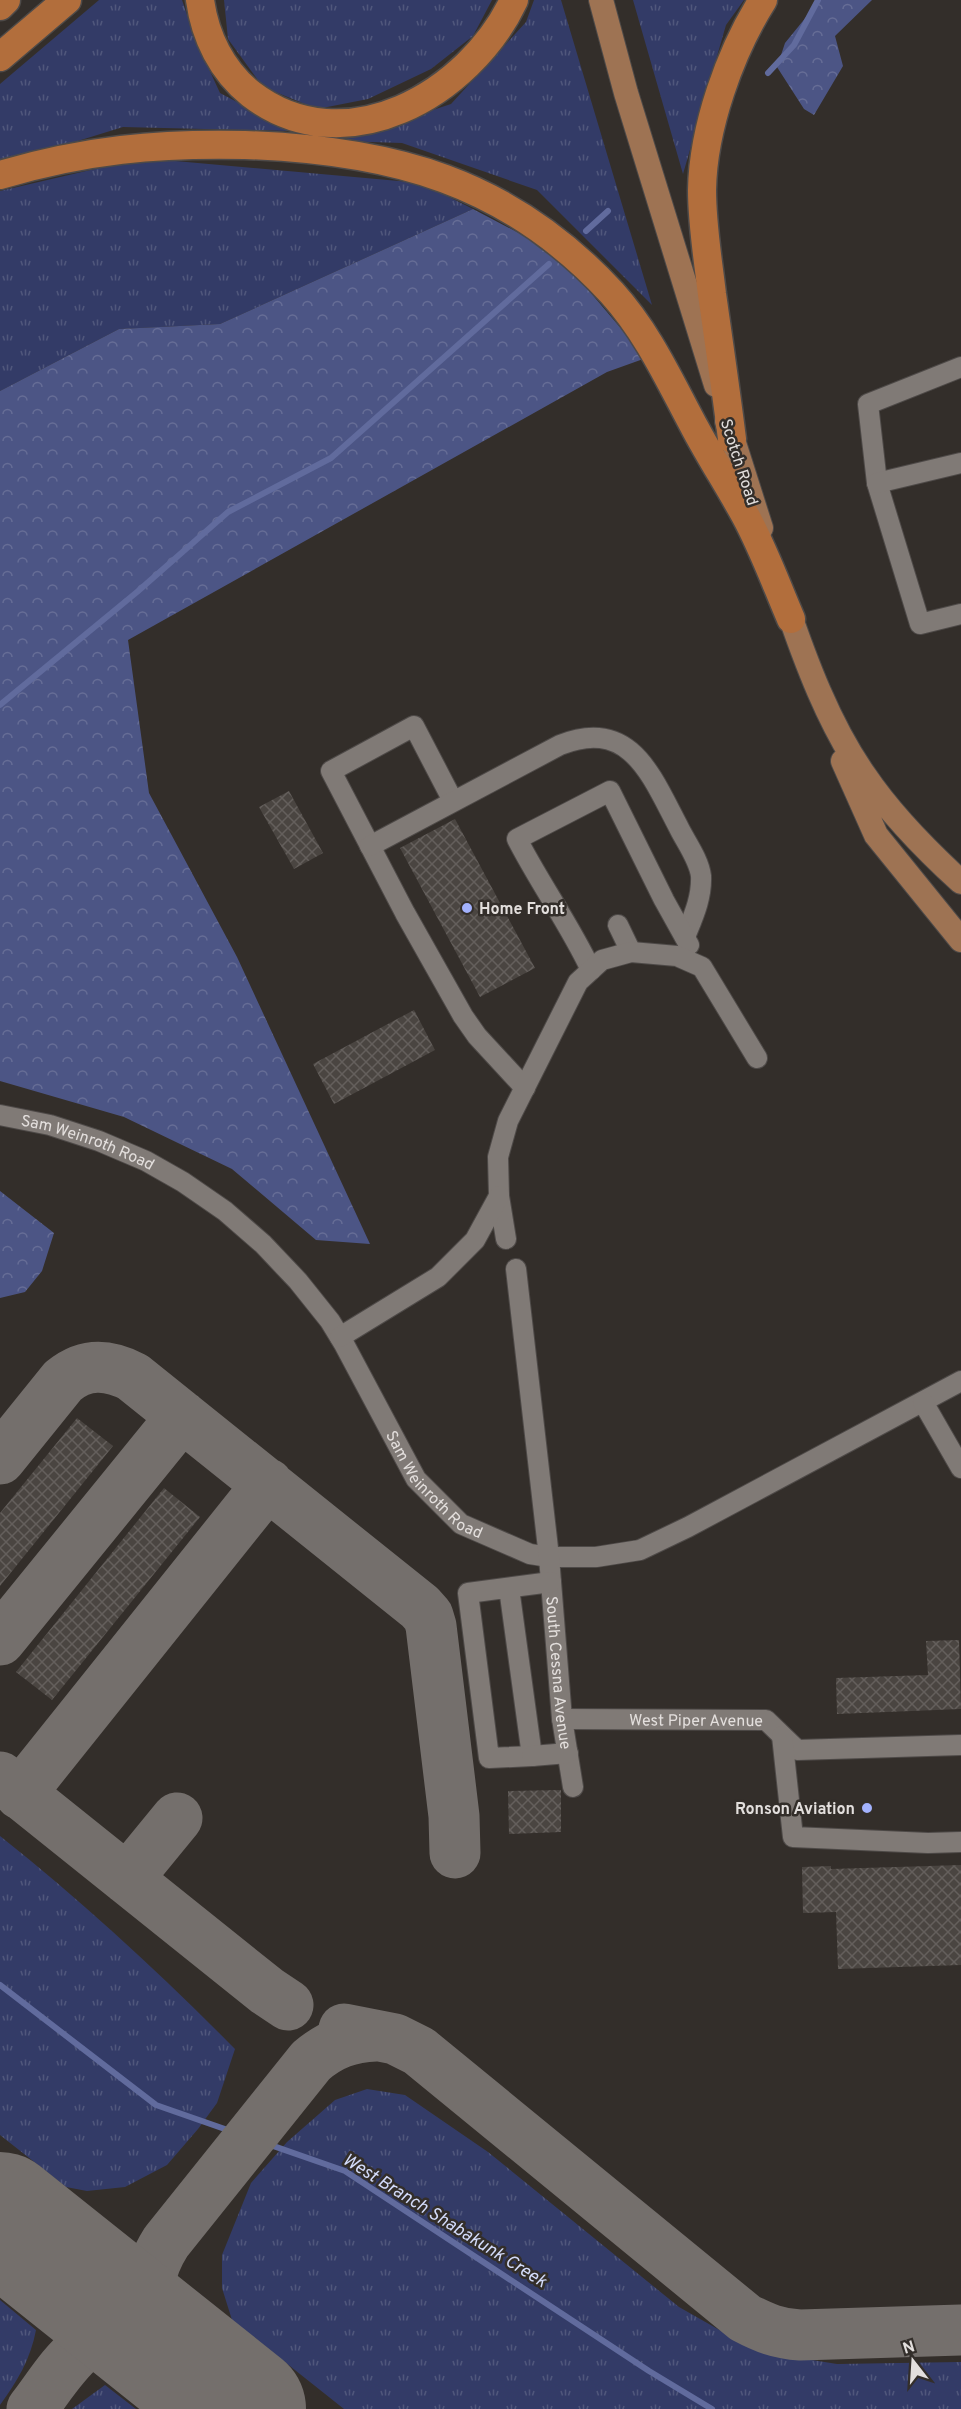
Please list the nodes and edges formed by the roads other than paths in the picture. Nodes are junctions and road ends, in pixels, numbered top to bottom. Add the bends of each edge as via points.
1 (6, 0) edge
2 (67, 0) edge
3 (200, 0) edge
4 (514, 0) edge
5 (601, 0) edge
6 (763, 0) edge
7 (0, 6) edge
8 (0, 57) edge
9 (0, 176) edge
10 (961, 367) edge
11 (732, 440) junction
12 (961, 463) edge
13 (877, 483) junction
14 (961, 614) edge
15 (791, 619) junction
16 (824, 704) junction
17 (453, 801) junction
18 (370, 846) junction
19 (961, 882) edge
20 (618, 925) dead end
21 (685, 937) junction
22 (961, 940) edge
23 (631, 952) junction
24 (702, 968) junction
25 (591, 970) junction
26 (757, 1058) dead end
27 (525, 1088) junction
28 (0, 1115) edge
29 (499, 1196) junction
30 (506, 1239) dead end
31 (516, 1269) dead end
32 (340, 1337) junction
33 (961, 1381) edge
34 (923, 1402) junction
35 (961, 1468) edge
36 (549, 1557) junction
37 (552, 1582) junction
38 (509, 1588) junction
39 (562, 1719) junction
40 (783, 1736) junction
41 (961, 1745) edge
42 (568, 1752) junction
43 (532, 1755) junction
44 (573, 1787) dead end
45 (961, 1842) edge

1 - 7 highway
2 - 8 highway
3 - 4 highway via 217,53 246,90 285,114 344,123 393,113 444,85 486,45
5 - 11 main road, Scotch Road
6 - 11 highway via 727,74 706,150 702,189 705,245
9 - 15 highway via 76,155 138,147 275,146 358,155 424,170 502,206 582,263 631,316 658,356 746,517
10 - 13 street via 867,404
11 - 15 main road, Scotch Road
12 - 13 street
13 - 14 street via 920,624
15 - 16 main road, Scotch Road
16 - 19 main road, Scotch Road via 878,794 913,836
16 - 22 main road via 842,759 876,835
17 - 18 street
17 - 18 street via 414,726 331,771
17 - 21 street via 570,741 602,737 621,743 649,773 700,872 698,903
18 - 27 street via 463,1016
20 - 23 street
21 - 24 street
21 - 25 street via 610,791 517,839
23 - 24 street via 677,956
23 - 25 street via 602,960
24 - 26 street
25 - 27 street via 578,982
27 - 29 street via 508,1121 498,1157
28 - 32 street, Sam Weinroth Road via 50,1125 99,1141 183,1182 264,1244
29 - 30 street
29 - 32 street via 475,1240 438,1277
31 - 36 street, South Cessna Avenue
32 - 36 street, Sam Weinroth Road via 416,1479 461,1524 530,1554
33 - 34 street, Sam Weinroth Road
34 - 35 street
34 - 36 street, Sam Weinroth Road via 640,1550 596,1557
36 - 37 street, South Cessna Avenue
37 - 38 street
37 - 39 street, South Cessna Avenue
38 - 43 street
38 - 43 street via 468,1593 489,1758
39 - 40 street, West Piper Avenue via 766,1720
39 - 42 street, South Cessna Avenue
40 - 41 street, West Piper Avenue via 797,1750
40 - 45 street via 793,1837
42 - 43 street
42 - 44 street, South Cessna Avenue

